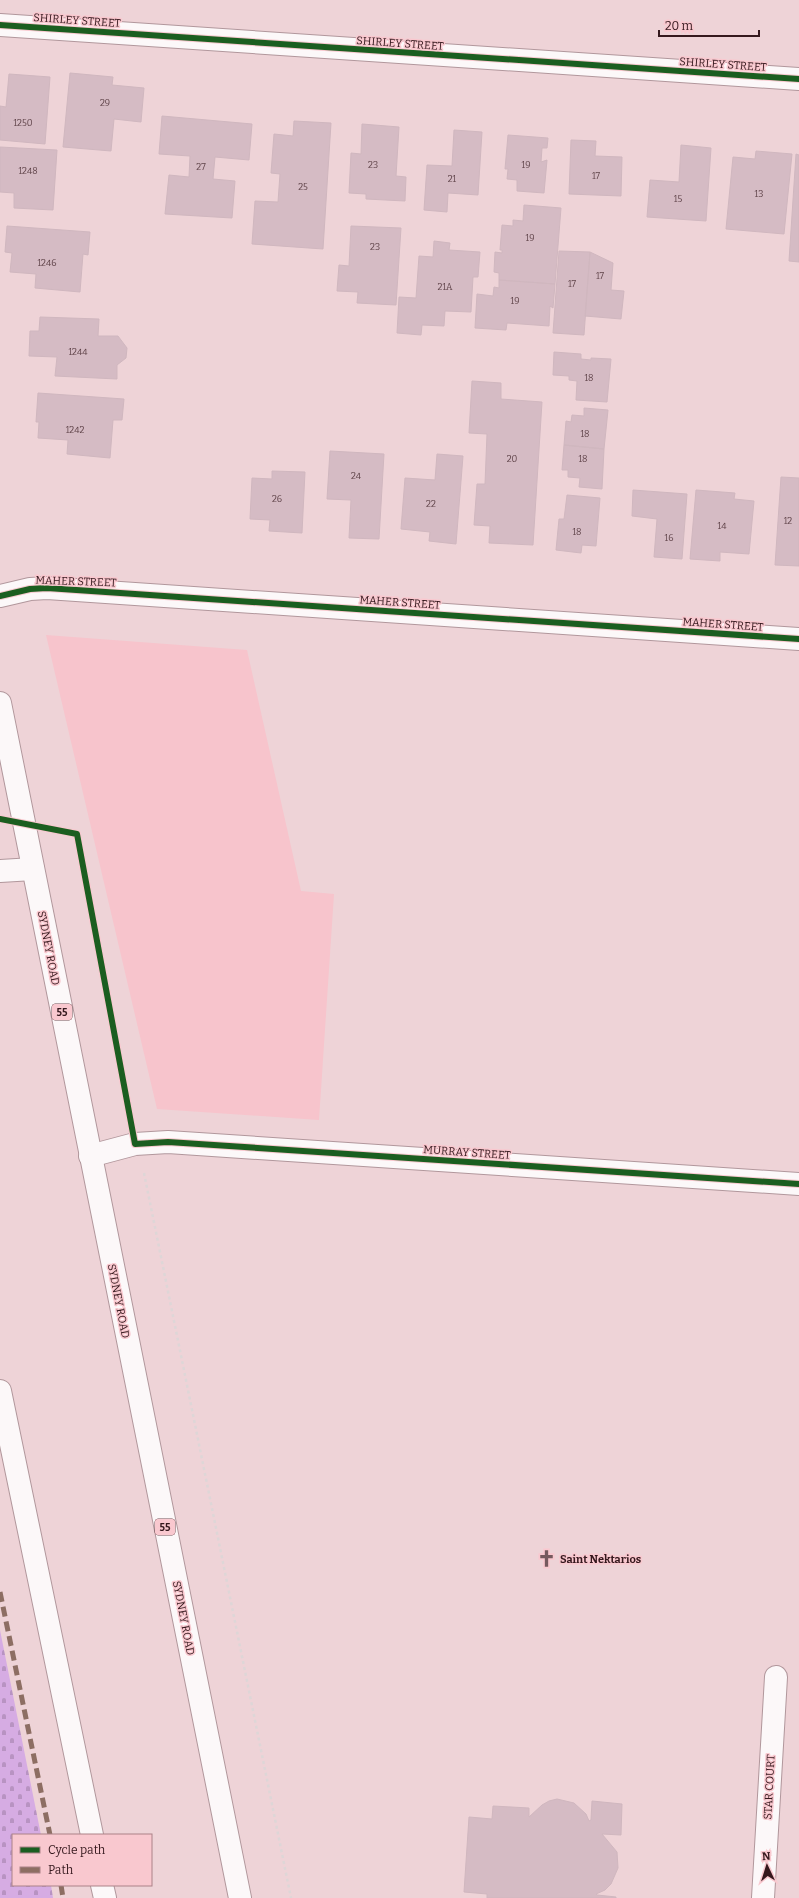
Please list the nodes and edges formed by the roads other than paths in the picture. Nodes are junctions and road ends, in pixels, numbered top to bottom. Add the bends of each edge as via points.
1 (0, 25) edge
2 (799, 79) edge
3 (0, 596) edge
4 (799, 639) edge
5 (0, 703) edge
6 (33, 869) junction
7 (0, 871) edge
8 (90, 1156) junction
9 (799, 1184) edge
10 (0, 1391) edge
11 (776, 1677) dead end
12 (92, 1834) edge
13 (102, 1886) edge
14 (105, 1898) edge
15 (240, 1898) edge
16 (763, 1898) edge

1 - 2 main road, SHIRLEY STREET
3 - 4 main road, MAHER STREET via 47,588
5 - 6 main road, SYDNEY ROAD / 55
6 - 7 main road
6 - 8 main road, SYDNEY ROAD / 55
8 - 9 main road, MURRAY STREET via 135,1144 168,1142
8 - 15 main road, SYDNEY ROAD / 55
10 - 12 main road
11 - 16 main road, STAR COURT
13 - 14 main road

